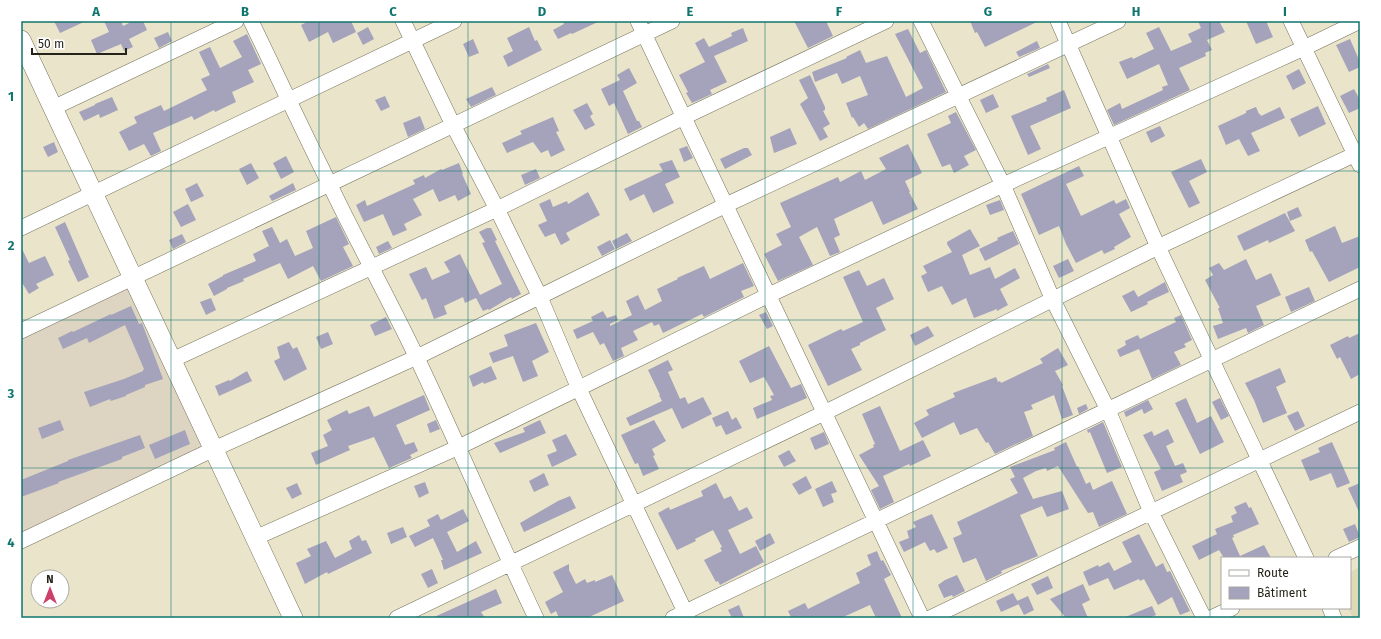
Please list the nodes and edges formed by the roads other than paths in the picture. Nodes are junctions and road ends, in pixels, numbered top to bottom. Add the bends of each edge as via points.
1 (236, 21) edge
2 (251, 21) edge
3 (403, 21) edge
4 (454, 21) edge
5 (672, 21) edge
6 (886, 21) edge
7 (921, 21) edge
8 (1058, 21) edge
9 (1118, 21) edge
10 (1291, 21) edge
11 (1360, 21) edge
12 (641, 28) edge
13 (21, 40) edge
14 (413, 41) junction
15 (1068, 44) junction
16 (1304, 48) junction
17 (958, 95) junction
18 (289, 100) junction
19 (53, 108) junction
20 (684, 117) junction
21 (453, 125) junction
22 (1110, 136) junction
23 (1359, 157) edge
24 (329, 184) junction
25 (1003, 185) junction
26 (94, 194) junction
27 (726, 205) junction
28 (497, 209) junction
29 (21, 228) edge
30 (1158, 247) junction
31 (373, 267) junction
32 (133, 278) junction
33 (1360, 289) edge
34 (768, 295) junction
35 (540, 297) junction
36 (1053, 300) junction
37 (21, 331) edge
38 (417, 357) junction
39 (172, 360) junction
40 (1211, 361) junction
41 (579, 389) junction
42 (1108, 410) junction
43 (1360, 412) edge
44 (824, 413) junction
45 (459, 447) junction
46 (214, 449) junction
47 (1260, 460) junction
48 (634, 504) junction
49 (1151, 512) junction
50 (876, 520) junction
51 (256, 538) junction
52 (21, 541) edge
53 (1360, 547) edge
54 (1306, 557) edge
55 (1338, 557) edge
56 (510, 564) junction
57 (1230, 609) edge
58 (682, 616) edge
59 (293, 618) edge
60 (397, 618) edge
61 (536, 618) edge
62 (922, 618) edge
63 (930, 618) edge
64 (1204, 618) edge
65 (1211, 618) edge

1 - 19 street
2 - 18 street
3 - 14 street
4 - 14 street
5 - 12 street
6 - 20 street
7 - 17 street
8 - 15 street
9 - 15 street
10 - 16 street
11 - 16 street
12 - 20 street
12 - 21 street
13 - 19 street
14 - 18 street
14 - 21 street
15 - 17 street
15 - 22 street
16 - 22 street
16 - 23 street
17 - 25 street
17 - 27 street
18 - 24 street
18 - 26 street
19 - 26 street
20 - 27 street
20 - 28 street
21 - 24 street
21 - 28 street
22 - 25 street
22 - 30 street
23 - 30 street
24 - 31 street
24 - 32 street
25 - 34 street
25 - 36 street
26 - 29 street
26 - 32 street
27 - 34 street
27 - 35 street
28 - 31 street
28 - 35 street
30 - 36 street
30 - 40 street
31 - 38 street
31 - 39 street
32 - 37 street
32 - 39 street
33 - 40 street
34 - 41 street
34 - 44 street
35 - 38 street
35 - 41 street
36 - 42 street
36 - 44 street
38 - 45 street
38 - 46 street
39 - 46 street
40 - 42 street
40 - 47 street
41 - 45 street
41 - 48 street
42 - 49 street
42 - 50 street
43 - 47 street
44 - 48 street
44 - 50 street
45 - 51 street
45 - 56 street
46 - 51 street
46 - 52 street
47 - 49 street
47 - 54 street
48 - 56 street
48 - 58 street
49 - 63 street
49 - 64 street
50 - 58 street
50 - 62 street
51 - 59 street
53 - 55 street
56 - 60 street
56 - 61 street
57 - 65 street

